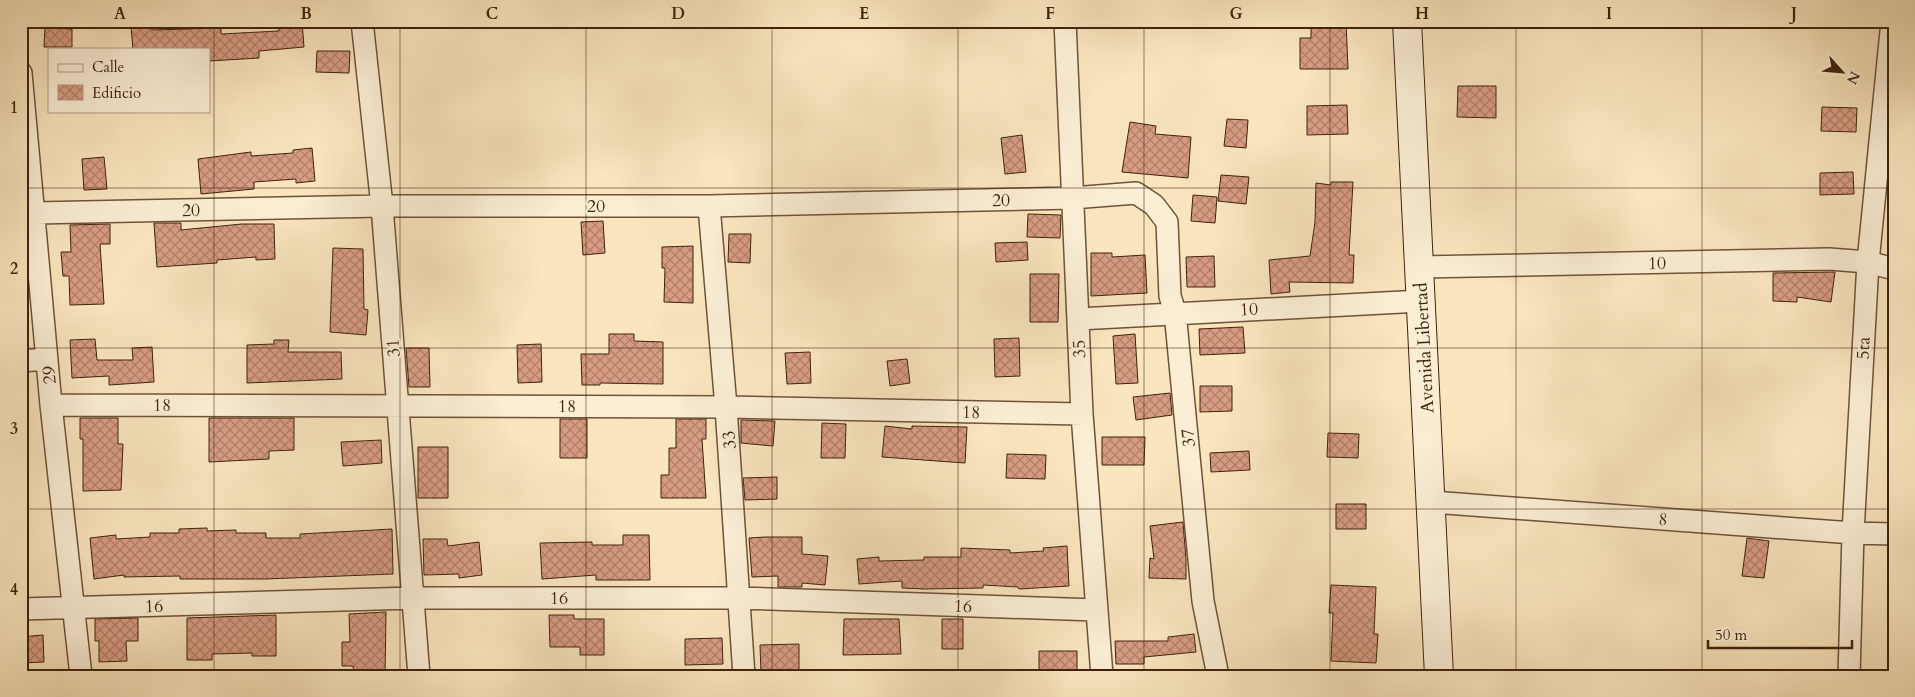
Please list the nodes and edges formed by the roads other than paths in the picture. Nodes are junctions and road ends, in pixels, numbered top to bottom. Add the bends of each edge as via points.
1 (362, 21) edge
2 (1065, 21) edge
3 (1407, 21) edge
4 (1892, 21) edge
5 (21, 73) edge
6 (24, 131) edge
7 (1072, 198) junction
8 (1154, 205) joint
9 (382, 206) junction
10 (709, 206) junction
11 (35, 213) junction
12 (1868, 262) junction
13 (1420, 268) junction
14 (1894, 269) edge
15 (1421, 301) junction
16 (1175, 312) junction
17 (1078, 319) junction
18 (47, 359) junction
19 (21, 361) edge
20 (52, 405) junction
21 (398, 405) junction
22 (726, 406) junction
23 (1082, 414) junction
24 (1432, 502) junction
25 (1854, 533) junction
26 (1894, 534) edge
27 (413, 598) junction
28 (740, 598) junction
29 (75, 608) junction
30 (21, 609) edge
31 (1096, 610) junction
32 (81, 676) edge
33 (419, 676) edge
34 (744, 676) edge
35 (1102, 676) edge
36 (1218, 676) edge
37 (1439, 676) edge
38 (1849, 676) edge

1 - 9 street, 31
2 - 7 street, 35
3 - 13 main road, Avenida Libertad
4 - 12 street, 5ta
5 - 6 street, 29
6 - 11 street, 29
7 - 8 street, 20 via 1136,193
7 - 10 street, 20
7 - 17 street, 35
8 - 16 street, 37 via 1167,222 1170,296
9 - 10 street, 20
9 - 11 street, 20
9 - 21 street, 31
10 - 22 street, 33
11 - 18 street, 29
12 - 13 street, 10 via 1829,259
12 - 14 street, 10
12 - 25 street, 5ta
13 - 15 main road, Avenida Libertad
15 - 16 street, 10
15 - 24 main road, Avenida Libertad
16 - 17 street, 10
16 - 36 street, 37 via 1203,601
17 - 23 street, 35
18 - 19 street
18 - 20 street, 29
20 - 21 street, 18
20 - 29 street, 29
21 - 22 street, 18
21 - 27 street, 31
22 - 23 street, 18
22 - 28 street, 33
23 - 31 street, 35
24 - 25 street, 8
24 - 37 main road, Avenida Libertad
25 - 26 street, 8
25 - 38 street, 5ta
27 - 28 street, 16
27 - 29 street, 16
27 - 33 street, 31
28 - 31 street, 16
28 - 34 street, 33
29 - 30 street, 16
29 - 32 street, 29
31 - 35 street, 35

